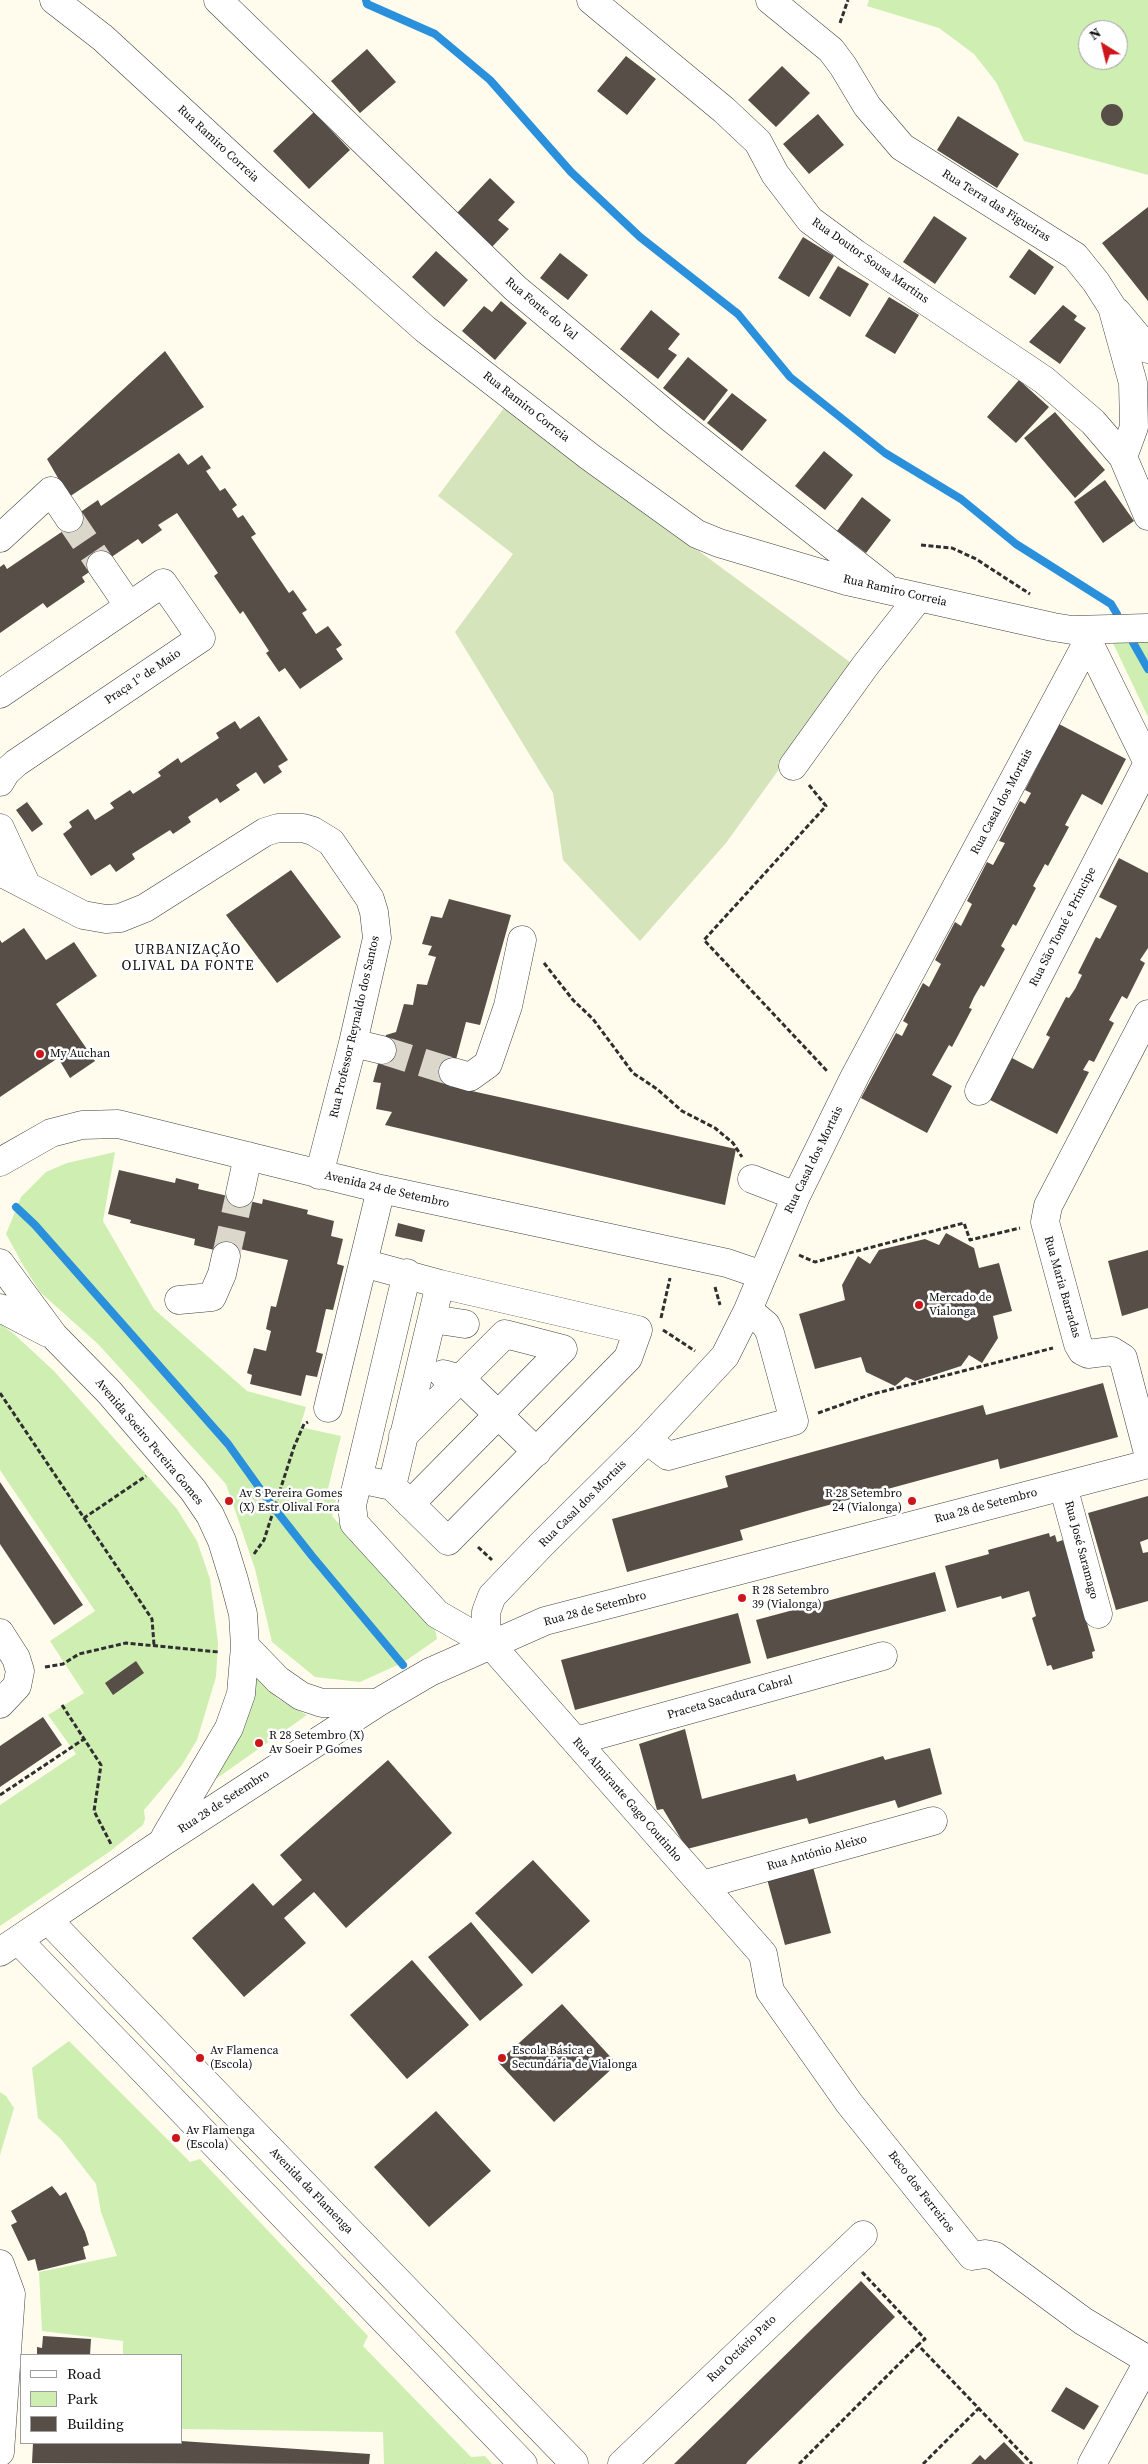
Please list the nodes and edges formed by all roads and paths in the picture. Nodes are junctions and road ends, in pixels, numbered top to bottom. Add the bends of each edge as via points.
1 (54, 0) edge
2 (218, 0) edge
3 (591, 0) edge
4 (770, 0) edge
5 (1112, 307) junction
6 (1148, 349) edge
7 (1123, 456) junction
8 (1148, 516) edge
9 (69, 518) tunnel mouth
10 (0, 538) edge
11 (921, 545) dead end
12 (101, 565) tunnel mouth
13 (890, 590) junction
14 (918, 597) junction
15 (129, 606) junction
16 (1053, 627) junction
17 (1148, 628) edge
18 (1091, 635) junction
19 (0, 694) edge
20 (1148, 763) edge
21 (793, 766) joint
22 (0, 782) edge
23 (0, 828) edge
24 (0, 872) edge
25 (26, 884) junction
26 (531, 949) joint
27 (1148, 1014) edge
28 (354, 1043) junction
29 (382, 1050) tunnel mouth
30 (453, 1072) tunnel mouth
31 (979, 1091) dead end
32 (847, 1092) junction
33 (248, 1156) junction
34 (8, 1157) edge
35 (320, 1175) junction
36 (752, 1179) joint
37 (0, 1182) edge
38 (381, 1189) junction
39 (240, 1193) tunnel mouth
40 (796, 1196) junction
41 (1045, 1222) junction
42 (775, 1244) junction
43 (226, 1256) tunnel mouth
44 (0, 1262) edge
45 (364, 1263) junction
46 (671, 1272) dead end
47 (407, 1273) junction
48 (762, 1275) junction
49 (711, 1282) dead end
50 (440, 1284) junction
51 (179, 1300) dead end
52 (0, 1308) edge
53 (721, 1308) dead end
54 (748, 1310) junction
55 (432, 1318) junction
56 (465, 1324) dead end
57 (54, 1336) junction
58 (1077, 1341) junction
59 (685, 1344) dead end
60 (420, 1368) junction
61 (460, 1379) junction
62 (0, 1393) edge
63 (328, 1408) joint
64 (498, 1415) junction
65 (794, 1421) junction
66 (403, 1436) junction
67 (647, 1440) junction
68 (537, 1452) junction
69 (1148, 1454) edge
70 (1148, 1464) edge
71 (151, 1473) dead end
72 (359, 1480) junction
73 (1063, 1486) junction
74 (401, 1495) junction
75 (84, 1518) junction
76 (234, 1580) junction
77 (1098, 1614) dead end
78 (0, 1633) edge
79 (154, 1644) junction
80 (491, 1645) junction
81 (233, 1649) junction
82 (883, 1656) dead end
83 (20, 1671) junction
84 (376, 1703) junction
85 (0, 1704) edge
86 (62, 1705) dead end
87 (84, 1739) junction
88 (576, 1741) junction
89 (0, 1795) edge
90 (933, 1821) dead end
91 (163, 1842) junction
92 (115, 1852) dead end
93 (702, 1886) junction
94 (48, 1920) junction
95 (9, 1946) edge
96 (763, 1954) joint
97 (853, 2244) joint
98 (0, 2264) edge
99 (918, 2346) junction
100 (1148, 2361) edge
101 (979, 2408) junction
102 (0, 2452) edge
103 (523, 2464) edge
104 (579, 2464) edge
105 (622, 2464) edge
106 (799, 2464) edge
107 (923, 2464) edge
108 (1032, 2464) edge
109 (1092, 2464) edge

1 - 13 street, Rua Ramiro Correia via 104,38 258,181 425,329 669,515 696,534 719,543 846,581
2 - 13 street, Rua Fonte do Val via 515,288 672,419
3 - 7 street, Rua Doutor Sousa Martins via 758,142 775,174 810,220 1044,380 1093,422
4 - 5 street, Rua Terra das Figueiras via 831,50 867,106 902,147 1075,256
5 - 6 street
5 - 7 street, Rua Terra das Figueiras via 1133,383 1134,426
7 - 8 street, Rua Doutor Sousa Martins
9 - 10 street via 51,491
11 - 16 path via 952,548 999,573 1034,596
12 - 15 street
13 - 14 street, Rua Ramiro Correia
14 - 16 street, Rua Ramiro Correia
14 - 21 street
15 - 19 street, Praça 1º de Maio
15 - 22 street, Praça 1º de Maio via 163,583 201,638 16,763
16 - 18 street, Rua Ramiro Correia
17 - 18 street, Rua Ramiro Correia
18 - 20 street
18 - 32 street, Rua Casal dos Mortais
20 - 31 street, Rua São Tomé e Principe
21 - 32 path via 826,806 704,940
23 - 25 street
24 - 25 street
25 - 28 street, Rua Professor Reynaldo dos Santos via 83,915 120,918 145,908 265,832 290,827 322,836 331,842 370,899 374,912 377,938
26 - 30 street via 488,1064 470,1077
26 - 36 path via 593,1019 632,1073 682,1111 715,1128 733,1144
27 - 41 street, Rua Maria Barradas via 1048,1206
28 - 29 street
28 - 35 street, Rua Professor Reynaldo dos Santos
32 - 40 street, Rua Casal dos Mortais
33 - 34 street, Avenida 24 de Setembro via 118,1124 82,1125 59,1131
33 - 35 street, Avenida 24 de Setembro
33 - 39 street
34 - 37 street, Avenida 24 de Setembro
35 - 38 street, Avenida 24 de Setembro
36 - 40 street
38 - 45 street
38 - 48 street, Avenida 24 de Setembro via 726,1263
40 - 42 street, Rua Casal dos Mortais
41 - 42 path via 970,1240 964,1223 815,1262
41 - 58 street, Rua Maria Barradas
42 - 48 street, Rua Casal dos Mortais
43 - 51 street via 212,1297
44 - 57 street, Avenida Soeiro Pereira Gomes
45 - 47 street
45 - 63 street
46 - 59 path via 659,1328
47 - 50 street
47 - 72 street
48 - 54 street, Rua Casal dos Mortais
49 - 53 path
50 - 55 street
50 - 68 street via 638,1330 628,1358
52 - 57 street, Avenida Soeiro Pereira Gomes
54 - 65 street via 766,1325 770,1333
54 - 67 street, Rua Casal dos Mortais via 725,1356
55 - 56 street
55 - 60 street
57 - 76 street, Avenida Soeiro Pereira Gomes via 110,1392 193,1490 222,1541
58 - 65 path via 869,1395
58 - 69 street, Rua Maria Barradas via 1085,1353 1112,1351 1123,1358
60 - 61 street
60 - 66 street
61 - 64 street
61 - 64 street via 505,1334 562,1349
61 - 66 street
62 - 75 path
63 - 76 path via 304,1424 264,1540
64 - 68 street
64 - 74 street
65 - 67 street via 668,1456
66 - 74 street
67 - 80 street, Rua Casal dos Mortais via 492,1596 486,1612
68 - 74 street via 448,1540
70 - 73 street, Rua 28 de Setembro
71 - 75 path
72 - 74 street
72 - 80 street via 352,1506 354,1523 437,1614
73 - 77 street, Rua José Saramago
73 - 80 street, Rua 28 de Setembro via 545,1621
75 - 79 path via 152,1618
76 - 81 street, Avenida Soeiro Pereira Gomes via 243,1614
78 - 83 street via 16,1658
79 - 81 path
79 - 83 path via 126,1642 79,1654 63,1664
80 - 84 street, Rua 28 de Setembro via 430,1672
80 - 88 street, Rua Almirante Gago Coutinho
81 - 84 street via 301,1696 322,1703
81 - 91 street, Avenida Soeiro Pereira Gomes via 241,1694 229,1728
82 - 88 street, Praceta Sacadura Cabral
83 - 85 street via 17,1686
84 - 91 street, Rua 28 de Setembro
86 - 87 path
87 - 89 path
87 - 92 path via 101,1765 94,1811
88 - 93 street, Rua Almirante Gago Coutinho
90 - 93 street, Rua António Aleixo
91 - 94 street, Rua 28 de Setembro
93 - 96 street, Rua Almirante Gago Coutinho
94 - 95 street, Rua 28 de Setembro
94 - 104 street, Avenida da Flamenga
95 - 103 street
96 - 100 street, Beco dos Ferreiros via 770,1991 849,2102 972,2256 995,2256 1083,2321
97 - 99 path via 925,2339
97 - 105 street, Rua Octávio Pato
98 - 102 street via 11,2294
99 - 101 path
99 - 106 path
100 - 109 street
101 - 107 path
101 - 108 path

